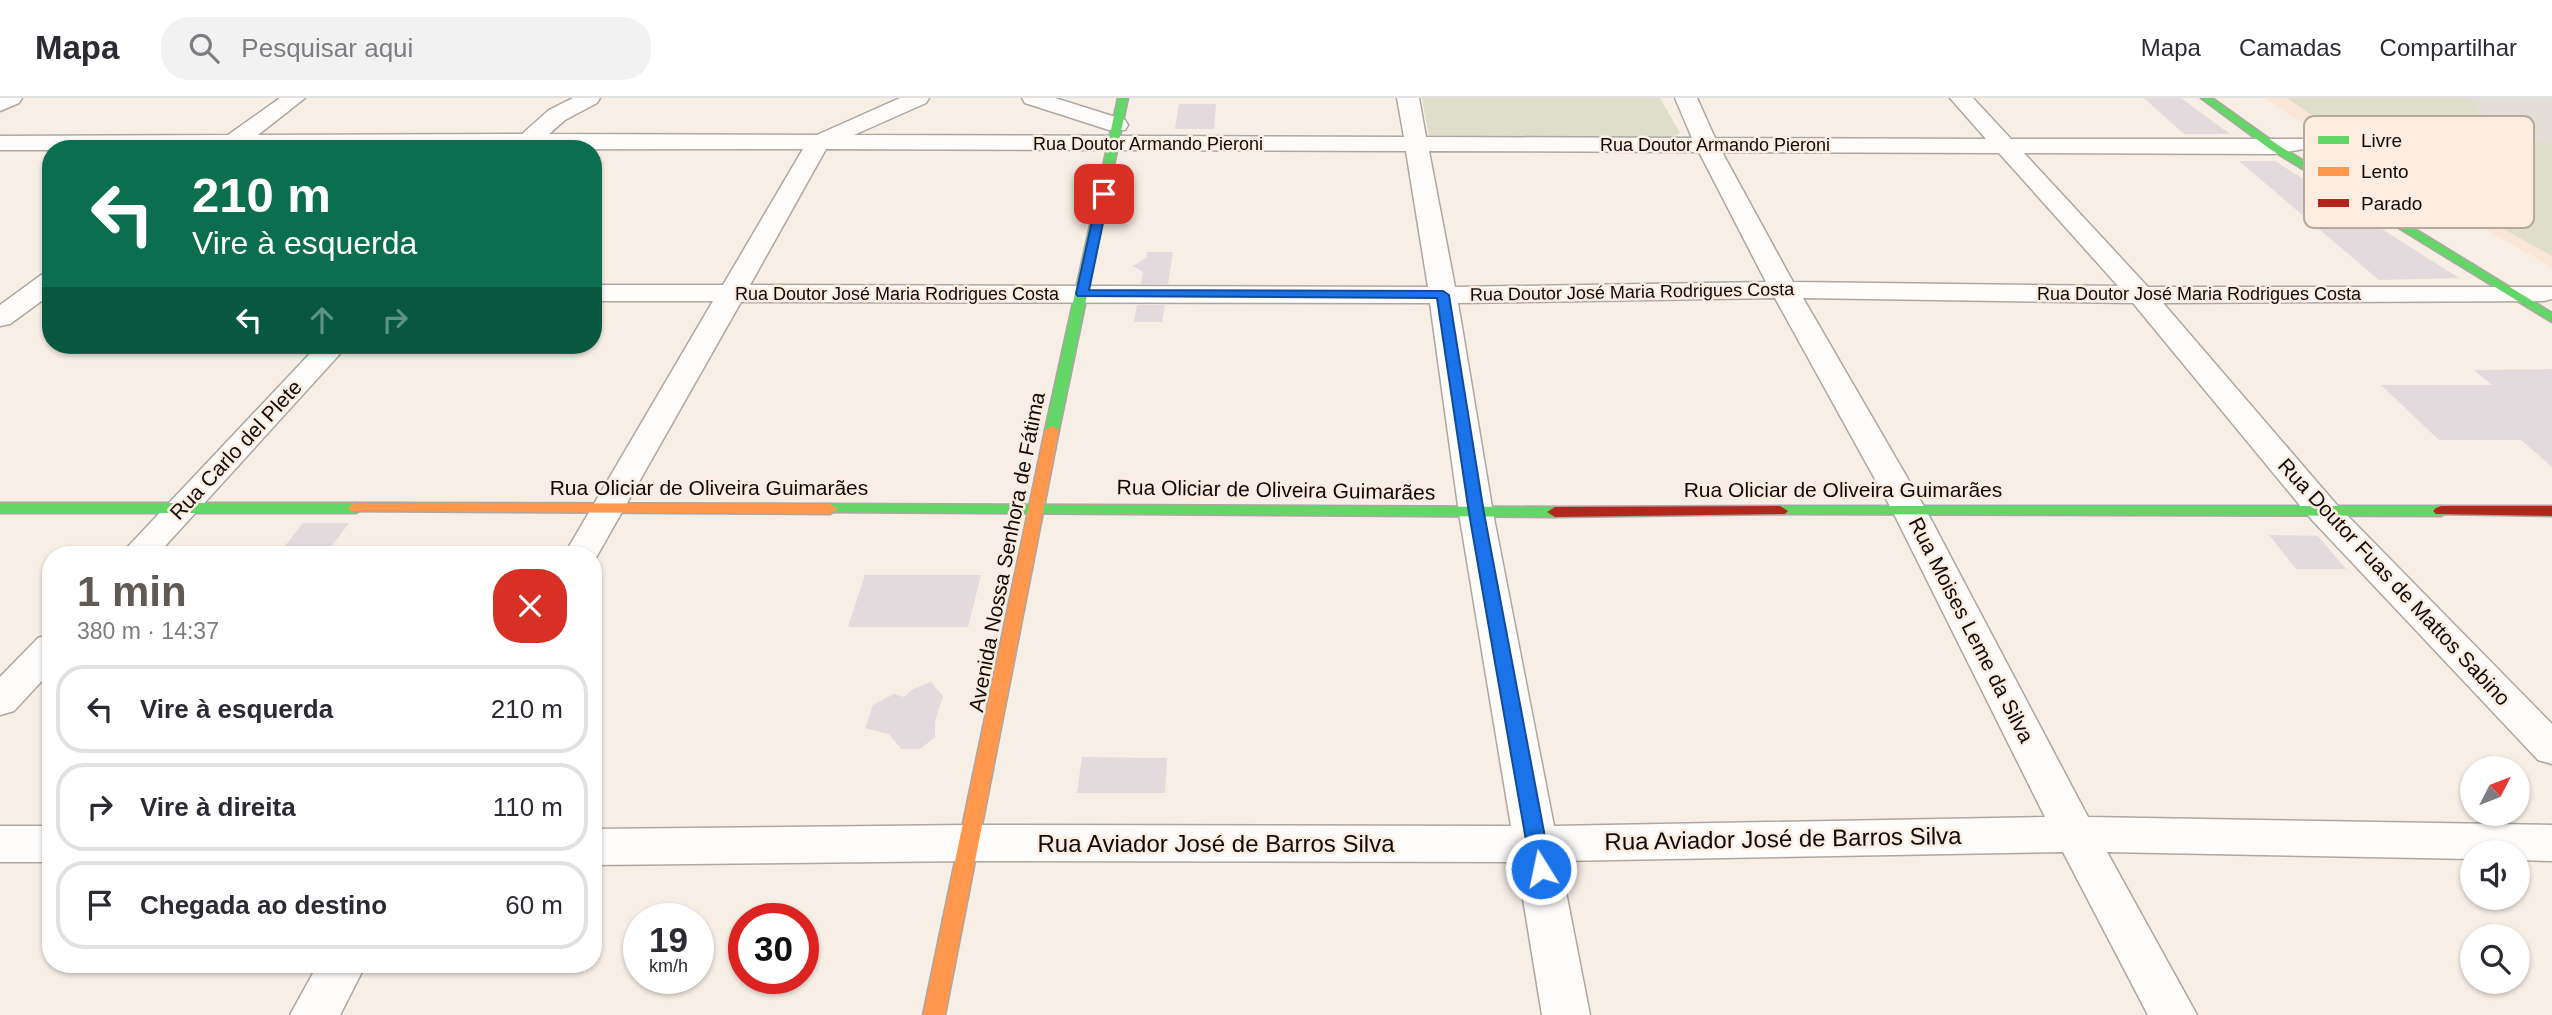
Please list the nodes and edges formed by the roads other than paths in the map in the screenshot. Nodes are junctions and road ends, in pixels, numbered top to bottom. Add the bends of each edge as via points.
1 (11, 98) edge
2 (293, 98) edge
3 (918, 98) edge
4 (1033, 98) edge
5 (1123, 98) edge
6 (1408, 98) edge
7 (1686, 98) edge
8 (1961, 98) edge
9 (2206, 98) edge
10 (2233, 98) edge
11 (574, 100) edge
12 (0, 104) edge
13 (1116, 135) junction
14 (237, 140) edge
15 (529, 140) edge
16 (0, 143) edge
17 (818, 143) junction
18 (42, 144) edge
19 (602, 144) edge
20 (1416, 144) junction
21 (1707, 145) junction
22 (2001, 145) junction
23 (2285, 145) junction
24 (2304, 156) edge
25 (2304, 157) edge
26 (2421, 228) edge
27 (2434, 228) edge
28 (2473, 250) dead end
29 (2517, 287) junction
30 (42, 288) edge
31 (1784, 289) junction
32 (42, 291) edge
33 (0, 292) edge
34 (602, 293) edge
35 (732, 293) junction
36 (1082, 294) junction
37 (1443, 295) junction
38 (2141, 295) junction
39 (2549, 303) edge
40 (0, 318) edge
41 (326, 354) edge
42 (181, 507) junction
43 (0, 508) edge
44 (607, 509) junction
45 (1035, 509) junction
46 (1909, 510) junction
47 (2552, 511) edge
48 (2324, 512) junction
49 (1476, 513) junction
50 (145, 546) edge
51 (586, 546) edge
52 (42, 657) edge
53 (0, 701) edge
54 (2552, 749) edge
55 (2075, 834) junction
56 (971, 843) junction
57 (2552, 843) edge
58 (0, 844) edge
59 (42, 844) edge
60 (1536, 844) junction
61 (602, 847) edge
62 (338, 973) edge
63 (314, 1015) edge
64 (934, 1015) edge
65 (1566, 1015) edge
66 (2173, 1015) edge

1 - 12 street
2 - 14 street
3 - 17 street
4 - 13 street
5 - 13 street, Avenida Nossa Senhora de Fátima
6 - 20 street
7 - 21 street, Rua Moises Leme da Silva
8 - 22 street, Rua Doutor Fuas de Mattos Sabino
9 - 23 street
10 - 23 street
11 - 15 street
13 - 17 street, Rua Doutor Armando Pieroni
13 - 20 street, Rua Doutor Armando Pieroni
13 - 36 street, Avenida Nossa Senhora de Fátima
16 - 18 street, Rua Doutor Armando Pieroni
17 - 19 street, Rua Doutor Armando Pieroni
17 - 35 street
20 - 21 street, Rua Doutor Armando Pieroni
20 - 37 street
21 - 22 street, Rua Doutor Armando Pieroni
21 - 31 street, Rua Moises Leme da Silva
22 - 23 street, Rua Doutor Armando Pieroni
22 - 38 street, Rua Doutor Fuas de Mattos Sabino
23 - 24 street
23 - 25 street
26 - 29 street
27 - 28 street
29 - 38 street, Rua Doutor José Maria Rodrigues Costa
29 - 39 street, Rua Doutor José Maria Rodrigues Costa
30 - 33 street
31 - 37 street, Rua Doutor José Maria Rodrigues Costa
31 - 38 street, Rua Doutor José Maria Rodrigues Costa
31 - 46 street, Rua Moises Leme da Silva
32 - 40 street
34 - 35 street, Rua Doutor José Maria Rodrigues Costa
35 - 36 street, Rua Doutor José Maria Rodrigues Costa
35 - 44 street
36 - 37 street, Rua Doutor José Maria Rodrigues Costa
36 - 45 street, Avenida Nossa Senhora de Fátima
37 - 49 street
38 - 48 street, Rua Doutor Fuas de Mattos Sabino
41 - 42 street, Rua Carlo del Plete
42 - 43 street, Rua Oliciar de Oliveira Guimarães
42 - 44 street, Rua Oliciar de Oliveira Guimarães
42 - 50 street, Rua Carlo del Plete
44 - 45 street, Rua Oliciar de Oliveira Guimarães
44 - 51 street
45 - 49 street, Rua Oliciar de Oliveira Guimarães
45 - 56 street, Avenida Nossa Senhora de Fátima
46 - 48 street, Rua Oliciar de Oliveira Guimarães
46 - 49 street, Rua Oliciar de Oliveira Guimarães
46 - 55 street, Rua Moises Leme da Silva
47 - 48 street, Rua Oliciar de Oliveira Guimarães
48 - 54 street, Rua Doutor Fuas de Mattos Sabino
49 - 60 street
52 - 53 street
55 - 57 street, Rua Aviador José de Barros Silva
55 - 60 street, Rua Aviador José de Barros Silva
55 - 66 street, Rua Moises Leme da Silva
56 - 60 street, Rua Aviador José de Barros Silva
56 - 61 street, Rua Aviador José de Barros Silva
56 - 64 street, Avenida Nossa Senhora de Fátima
58 - 59 street
60 - 65 street
62 - 63 street

